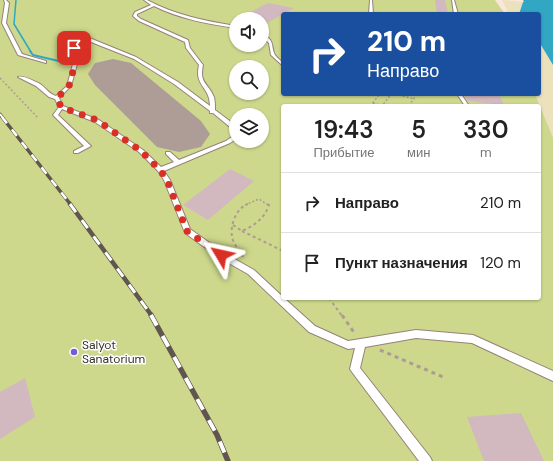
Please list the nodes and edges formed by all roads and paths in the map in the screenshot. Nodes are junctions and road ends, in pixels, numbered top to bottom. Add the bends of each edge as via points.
1 (5, 0) edge
2 (145, 0) edge
3 (371, 0) edge
4 (453, 0) edge
5 (153, 5) junction
6 (371, 12) edge
7 (456, 12) edge
8 (2, 24) edge
9 (229, 26) edge
10 (269, 40) edge
11 (45, 62) dead end
12 (281, 63) edge
13 (20, 77) dead end
14 (0, 78) edge
15 (378, 96) edge
16 (403, 96) edge
17 (416, 96) edge
18 (57, 98) junction
19 (414, 99) junction
20 (373, 103) joint
21 (376, 104) edge
22 (410, 104) edge
23 (61, 107) junction
24 (212, 112) junction
25 (38, 118) dead end
26 (229, 123) edge
27 (229, 141) edge
28 (76, 152) dead end
29 (168, 153) dead end
30 (178, 163) junction
31 (160, 170) junction
32 (233, 225) junction
33 (242, 230) junction
34 (281, 250) edge
35 (252, 272) junction
36 (281, 300) edge
37 (281, 300) edge
38 (330, 300) edge
39 (361, 342) junction
40 (553, 376) edge
41 (443, 377) dead end
42 (426, 461) edge

1 - 8 lane via 7,3
2 - 5 lane
3 - 6 lane
4 - 7 lane
5 - 9 lane via 172,14
5 - 24 lane via 136,13 135,16 187,41 188,48 201,65 200,81 212,97
8 - 11 lane via 20,55
10 - 12 lane via 272,44 272,54
13 - 18 lane
14 - 25 path
15 - 20 path
16 - 19 path
17 - 19 path
18 - 23 lane
18 - 24 lane via 69,86 75,64 74,48 86,38 135,58 176,83
19 - 22 path
20 - 21 path
23 - 28 lane via 55,115 88,146
23 - 31 lane via 97,120 141,151
24 - 26 lane
27 - 30 lane
29 - 30 lane
30 - 31 lane
31 - 35 lane via 167,180 187,231 221,255
32 - 33 path
32 - 33 path via 233,219 244,205 259,200 269,205 266,215 254,226
32 - 35 path via 232,237
33 - 34 path
35 - 37 lane
36 - 39 lane via 312,329 348,345
38 - 39 path
39 - 40 lane via 416,334 473,339
39 - 41 path
39 - 42 lane via 355,369

